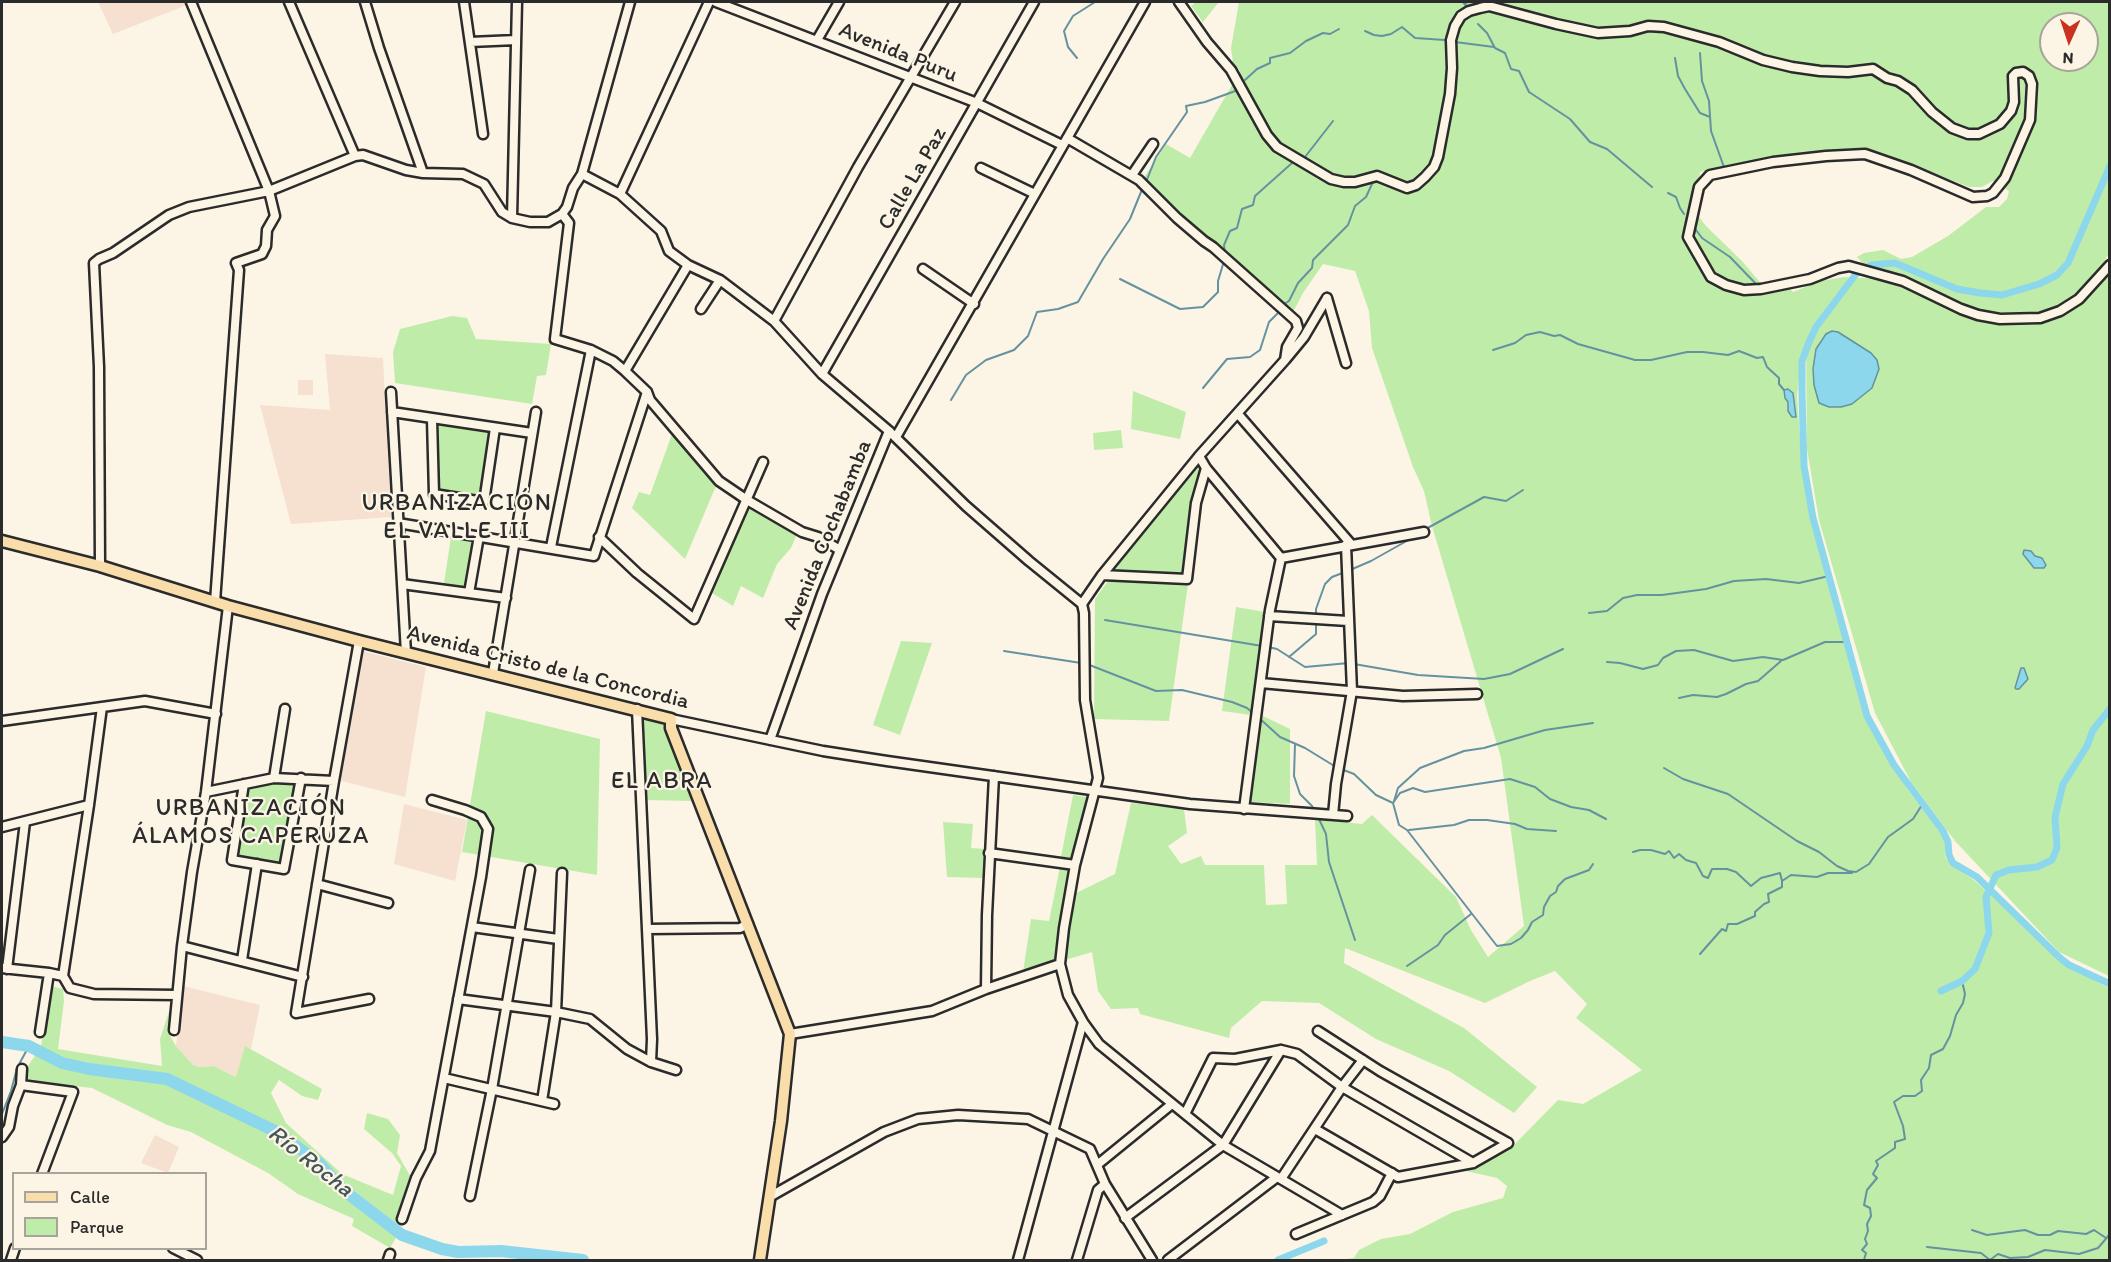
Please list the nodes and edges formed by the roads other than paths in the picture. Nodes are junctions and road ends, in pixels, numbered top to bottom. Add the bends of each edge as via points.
1 (191, 2) edge
2 (289, 2) edge
3 (365, 2) edge
4 (464, 2) edge
5 (517, 2) edge
6 (630, 2) edge
7 (709, 2) edge
8 (716, 2) edge
9 (839, 2) edge
10 (955, 2) edge
11 (1034, 2) edge
12 (1144, 2) edge
13 (1179, 2) edge
14 (516, 40) junction
15 (817, 40) junction
16 (470, 42) junction
17 (910, 76) junction
18 (977, 103) junction
19 (483, 134) dead end
20 (1065, 142) junction
21 (1153, 144) dead end
22 (355, 156) junction
23 (981, 168) dead end
24 (423, 173) junction
25 (582, 174) junction
26 (1132, 175) junction
27 (269, 191) junction
28 (620, 194) junction
29 (1035, 194) junction
30 (562, 213) junction
31 (512, 218) junction
32 (2109, 265) edge
33 (688, 266) junction
34 (923, 269) dead end
35 (720, 280) junction
36 (974, 304) junction
37 (701, 309) dead end
38 (774, 321) junction
39 (591, 350) junction
40 (1285, 360) junction
41 (1346, 363) dead end
42 (625, 371) junction
43 (822, 374) junction
44 (391, 392) dead end
45 (647, 392) junction
46 (392, 412) junction
47 (536, 412) dead end
48 (1238, 414) junction
49 (432, 419) junction
50 (495, 428) junction
51 (532, 434) junction
52 (892, 434) junction
53 (1199, 456) junction
54 (763, 462) dead end
55 (1206, 468) junction
56 (747, 500) junction
57 (398, 523) junction
58 (1424, 532) dead end
59 (479, 536) junction
60 (599, 537) junction
61 (2, 541) edge
62 (514, 541) junction
63 (1348, 545) junction
64 (551, 547) junction
65 (840, 550) junction
66 (1281, 558) junction
67 (100, 566) junction
68 (1102, 575) junction
69 (402, 584) junction
70 (470, 593) junction
71 (506, 598) junction
72 (215, 602) junction
73 (1082, 604) junction
74 (228, 606) junction
75 (1269, 616) junction
76 (1348, 621) junction
77 (359, 641) junction
78 (406, 653) junction
79 (494, 674) junction
80 (1261, 683) junction
81 (1352, 691) junction
82 (1477, 694) dead end
83 (102, 707) junction
84 (638, 709) junction
85 (285, 710) dead end
86 (216, 714) junction
87 (671, 719) junction
88 (2, 721) edge
89 (770, 740) junction
90 (994, 776) junction
91 (274, 778) junction
92 (300, 778) junction
93 (334, 781) junction
94 (244, 784) junction
95 (1095, 789) junction
96 (206, 792) junction
97 (432, 800) dead end
98 (89, 805) junction
99 (1244, 809) junction
100 (1334, 815) junction
101 (1347, 816) dead end
102 (25, 822) junction
103 (2, 826) edge
104 (989, 853) junction
105 (257, 864) junction
106 (1075, 864) junction
107 (530, 870) dead end
108 (562, 873) dead end
109 (317, 884) junction
110 (388, 903) dead end
111 (748, 924) junction
112 (472, 927) junction
113 (647, 929) junction
114 (518, 933) junction
115 (558, 939) junction
116 (182, 946) junction
117 (242, 960) junction
118 (1060, 964) junction
119 (4, 968) edge
120 (49, 973) junction
121 (63, 976) junction
122 (303, 977) junction
123 (986, 989) junction
124 (177, 995) junction
125 (369, 999) dead end
126 (458, 999) junction
127 (507, 1006) junction
128 (556, 1012) junction
129 (1083, 1022) junction
130 (174, 1030) dead end
131 (1318, 1031) dead end
132 (40, 1032) dead end
133 (790, 1034) junction
134 (1281, 1050) junction
135 (1363, 1060) junction
136 (651, 1062) junction
137 (22, 1069) dead end
138 (676, 1070) dead end
139 (444, 1078) junction
140 (21, 1085) junction
141 (1342, 1087) junction
142 (492, 1089) junction
143 (542, 1101) junction
144 (554, 1104) dead end
145 (1173, 1104) junction
146 (1185, 1114) junction
147 (1314, 1129) junction
148 (1053, 1130) junction
149 (2, 1137) edge
150 (1223, 1145) junction
151 (1473, 1163) junction
152 (1097, 1166) junction
153 (42, 1172) edge
154 (1392, 1173) junction
155 (1279, 1178) junction
156 (1105, 1184) junction
157 (470, 1196) dead end
158 (771, 1196) junction
159 (1342, 1215) junction
160 (1125, 1218) junction
161 (402, 1219) dead end
162 (1296, 1234) dead end
163 (177, 1250) edge
164 (197, 1260) edge
165 (760, 1260) edge
166 (1018, 1260) edge
167 (1077, 1260) edge
168 (1152, 1260) edge
169 (1168, 1260) edge

1 - 27 street
2 - 22 street
3 - 24 street
4 - 16 street
5 - 14 street
6 - 25 street
7 - 28 street
8 - 15 street, Avenida Puru
9 - 15 street
10 - 17 street
11 - 18 street, Calle La Paz
12 - 20 street, Avenida Cochabamba
13 - 32 street via 1231,70 1277,147 1331,179 1354,182 1383,177 1407,188 1425,177 1438,157 1450,94 1455,26 1469,11 1489,6 1598,33 1664,27 1719,42 1763,60 1802,68 1848,72 1873,69 1912,90 1952,128 1968,134 1979,134 2000,124 2011,111 2012,79 2019,71 2027,74 2032,84 2030,120 2005,178 1987,196 1973,196 1865,154 1794,159 1710,175 1699,187 1688,237 1711,277 1744,290 1810,279 1849,266 1903,281 1978,315 2000,319 2040,318 2060,311 2079,299
14 - 16 street
14 - 31 street
15 - 17 street, Avenida Puru
16 - 19 street
17 - 18 street, Avenida Puru
17 - 38 street
18 - 20 street, Avenida Puru
18 - 43 street, Calle La Paz
20 - 26 street, Avenida Puru
20 - 29 street, Avenida Cochabamba
21 - 26 street
22 - 24 street via 373,157
22 - 27 street
23 - 29 street
24 - 31 street via 463,174 484,184 502,212
25 - 28 street
25 - 30 street
26 - 40 street, Avenida Puru via 1296,321 1298,328 1287,346
27 - 67 street via 189,207 169,215 94,263
27 - 72 street via 275,216 267,230 266,246 262,254 236,263 239,270
28 - 33 street via 661,231 669,251
29 - 36 street, Avenida Cochabamba
30 - 31 street via 548,222
30 - 39 street via 569,223 555,339
33 - 35 street
33 - 42 street
34 - 36 street
35 - 37 street
35 - 38 street
36 - 52 street, Avenida Cochabamba
38 - 43 street
39 - 42 street
39 - 64 street
40 - 41 street via 1327,298
40 - 48 street
42 - 45 street
43 - 52 street
44 - 46 street
45 - 56 street via 718,481
45 - 60 street
46 - 49 street
46 - 57 street
47 - 51 street
48 - 53 street
48 - 63 street
49 - 50 street
49 - 50 street via 434,494 474,501 484,502
50 - 51 street
51 - 62 street
52 - 65 street, Avenida Cochabamba
52 - 73 street via 993,530
53 - 55 street
53 - 68 street
54 - 56 street
55 - 66 street
55 - 68 street via 1196,503 1187,579
56 - 60 street via 694,619
56 - 65 street
57 - 59 street
57 - 69 street
58 - 63 street
59 - 62 street
59 - 70 street
60 - 64 street via 594,556
61 - 67 main road, Avenida Cristo de la Concordia
62 - 64 street
62 - 71 street
63 - 66 street
63 - 76 street
65 - 89 street, Avenida Cochabamba
66 - 75 street
67 - 72 main road, Avenida Cristo de la Concordia
68 - 73 street
69 - 70 street
69 - 78 street
70 - 71 street
71 - 79 street
72 - 74 main road, Avenida Cristo de la Concordia
73 - 95 street via 1085,700 1098,778
74 - 77 main road, Avenida Cristo de la Concordia
74 - 86 street
75 - 76 street
75 - 80 street
76 - 81 street
77 - 78 main road, Avenida Cristo de la Concordia
77 - 93 street
78 - 79 main road, Avenida Cristo de la Concordia
79 - 84 main road, Avenida Cristo de la Concordia
80 - 81 street
80 - 99 street
81 - 82 street via 1403,696
81 - 100 street
83 - 86 street via 144,701
83 - 88 street
83 - 98 street
84 - 87 main road, Avenida Cristo de la Concordia
84 - 113 street
85 - 91 street
86 - 96 street
87 - 89 street, Avenida Cristo de la Concordia
87 - 111 main road via 671,728
89 - 90 street, Avenida Cristo de la Concordia
90 - 95 street, Avenida Cristo de la Concordia
90 - 104 street
91 - 92 street
91 - 94 street
92 - 93 street
92 - 105 street via 284,869
93 - 109 street
94 - 96 street
94 - 105 street via 232,860
95 - 99 street, Avenida Cristo de la Concordia
95 - 106 street
96 - 116 street
97 - 112 street via 481,817 488,830
98 - 102 street
98 - 121 street
99 - 100 street, Avenida Cristo de la Concordia
100 - 101 street, Avenida Cristo de la Concordia
102 - 103 street
102 - 119 street
104 - 106 street
104 - 123 street
105 - 117 street
106 - 118 street
107 - 114 street
108 - 115 street
109 - 110 street
109 - 122 street
111 - 113 street via 740,928
111 - 133 main road
112 - 114 street
112 - 126 street
113 - 136 street
114 - 115 street
114 - 127 street
115 - 128 street
116 - 117 street
116 - 124 street
117 - 122 street
118 - 123 street
118 - 129 street via 1068,995
119 - 120 street
120 - 121 street
120 - 132 street
121 - 124 street via 70,988 94,994
122 - 125 street via 296,1013
123 - 133 street via 932,1011
124 - 130 street
126 - 127 street
126 - 139 street
127 - 128 street
127 - 142 street
128 - 136 street via 590,1019 627,1049
128 - 143 street
129 - 145 street via 1099,1044
129 - 148 street
131 - 135 street
133 - 158 main road
134 - 141 street via 1297,1054
134 - 146 street via 1235,1059 1213,1058
134 - 150 street
135 - 141 street
135 - 151 street via 1508,1143
136 - 138 street
137 - 140 street
139 - 142 street
139 - 161 street via 430,1151
140 - 149 street via 9,1127
140 - 153 street via 73,1092
141 - 147 street
141 - 151 street
142 - 143 street
142 - 157 street
143 - 144 street
145 - 146 street
145 - 152 street
146 - 150 street
147 - 154 street
147 - 155 street
148 - 152 street via 1090,1149
148 - 158 street via 1028,1119 958,1115 918,1119 884,1132
148 - 166 street
150 - 155 street
150 - 160 street
151 - 154 street via 1398,1177
152 - 156 street
154 - 159 street via 1380,1196
155 - 159 street
155 - 169 street
156 - 160 street
156 - 167 street via 1098,1190
158 - 165 main road
159 - 162 street
160 - 168 street
163 - 164 street

